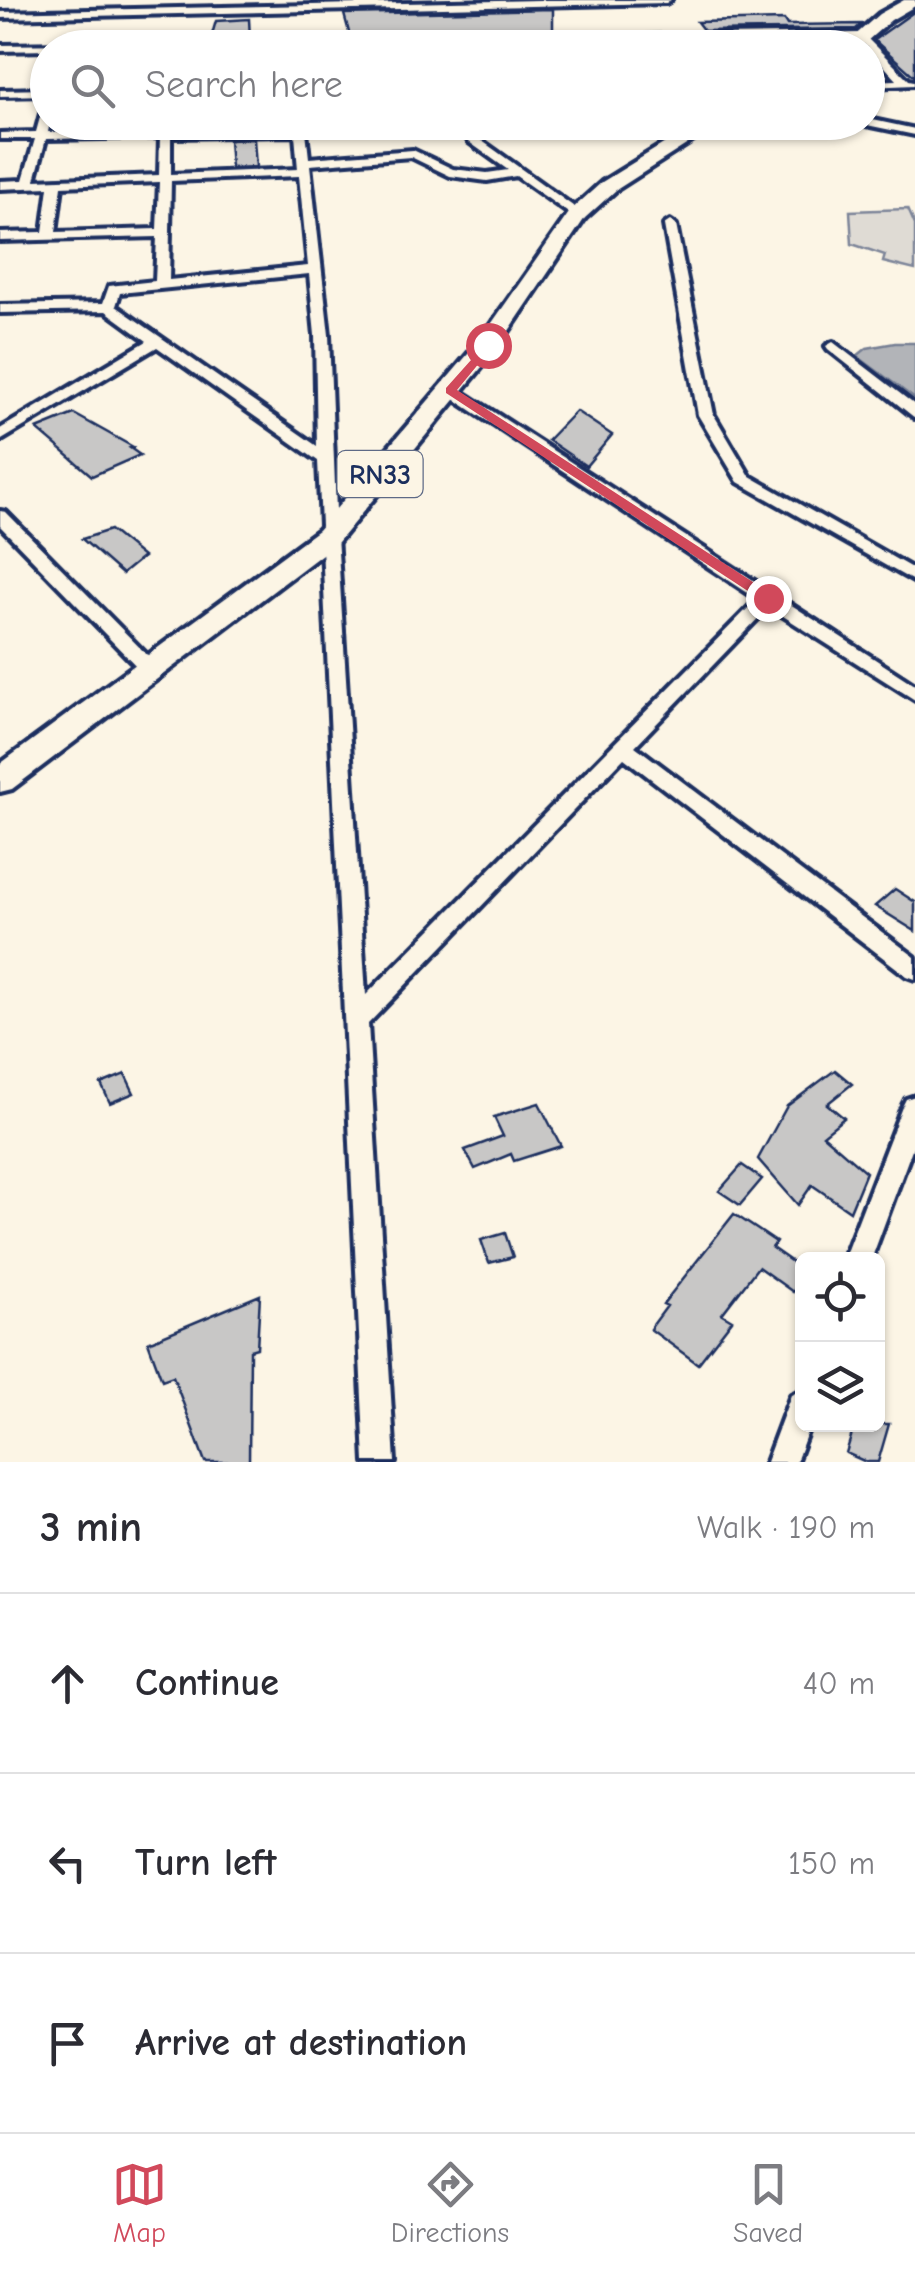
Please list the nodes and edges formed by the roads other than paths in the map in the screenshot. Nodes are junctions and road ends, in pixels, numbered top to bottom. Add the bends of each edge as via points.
1 (76, 0) edge
2 (624, 0) edge
3 (666, 0) edge
4 (915, 0) edge
5 (531, 1) edge
6 (426, 2) edge
7 (326, 4) edge
8 (185, 6) edge
9 (632, 13) dead end
10 (72, 14) junction
11 (538, 14) dead end
12 (0, 16) edge
13 (543, 26) dead end
14 (639, 26) dead end
15 (68, 30) edge
16 (330, 30) edge
17 (432, 30) edge
18 (545, 30) edge
19 (642, 30) edge
20 (869, 30) edge
21 (0, 48) edge
22 (30, 48) edge
23 (885, 64) edge
24 (910, 83) edge
25 (885, 84) edge
26 (30, 92) edge
27 (0, 93) edge
28 (885, 126) edge
29 (915, 132) edge
30 (0, 136) edge
31 (30, 136) edge
32 (40, 140) edge
33 (165, 140) edge
34 (301, 140) edge
35 (473, 140) edge
36 (683, 140) edge
37 (304, 167) junction
38 (518, 172) junction
39 (162, 178) junction
40 (56, 184) junction
41 (28, 185) junction
42 (0, 186) edge
43 (578, 214) junction
44 (670, 225) dead end
45 (161, 233) junction
46 (49, 236) junction
47 (0, 237) edge
48 (316, 268) junction
49 (162, 282) junction
50 (109, 307) junction
51 (0, 309) edge
52 (157, 340) junction
53 (833, 346) dead end
54 (450, 390) junction
55 (915, 413) edge
56 (0, 436) edge
57 (325, 459) junction
58 (0, 516) edge
59 (328, 536) junction
60 (915, 577) edge
61 (768, 598) junction
62 (150, 670) junction
63 (915, 694) edge
64 (622, 748) junction
65 (3, 775) edge
66 (915, 970) edge
67 (355, 1021) junction
68 (915, 1107) edge
69 (861, 1252) edge
70 (795, 1424) edge
71 (380, 1462) edge
72 (781, 1462) edge

1 - 10 street
2 - 3 street
2 - 5 street
2 - 9 street
4 - 20 main road
5 - 6 street
5 - 11 street
6 - 7 street
6 - 17 street
7 - 8 street
7 - 16 street
8 - 10 street
10 - 12 street
10 - 15 street
13 - 18 street
14 - 19 street
21 - 22 street
23 - 24 street
24 - 25 street
26 - 27 street
28 - 29 street
30 - 31 street
32 - 41 street
33 - 39 street
34 - 37 street
35 - 38 street
36 - 43 main road, RN33 via 608,186
37 - 38 street via 414,153 450,172
37 - 39 street
37 - 48 street
38 - 43 street
39 - 40 street
39 - 45 street
40 - 41 street
40 - 46 street
41 - 42 street
43 - 54 main road, RN33
44 - 60 street via 706,415 744,479
45 - 46 street
45 - 49 street
46 - 47 street
48 - 49 street
48 - 57 street
49 - 50 street via 114,289
50 - 51 street
50 - 52 street
52 - 56 street
52 - 57 street
53 - 55 street
54 - 59 main road, RN33
54 - 61 street
57 - 59 street
58 - 62 street
59 - 62 main road, RN33
59 - 67 street
61 - 63 street
61 - 64 street
62 - 65 main road, RN33
64 - 66 street
64 - 67 street
67 - 71 street
68 - 69 street
70 - 72 street

